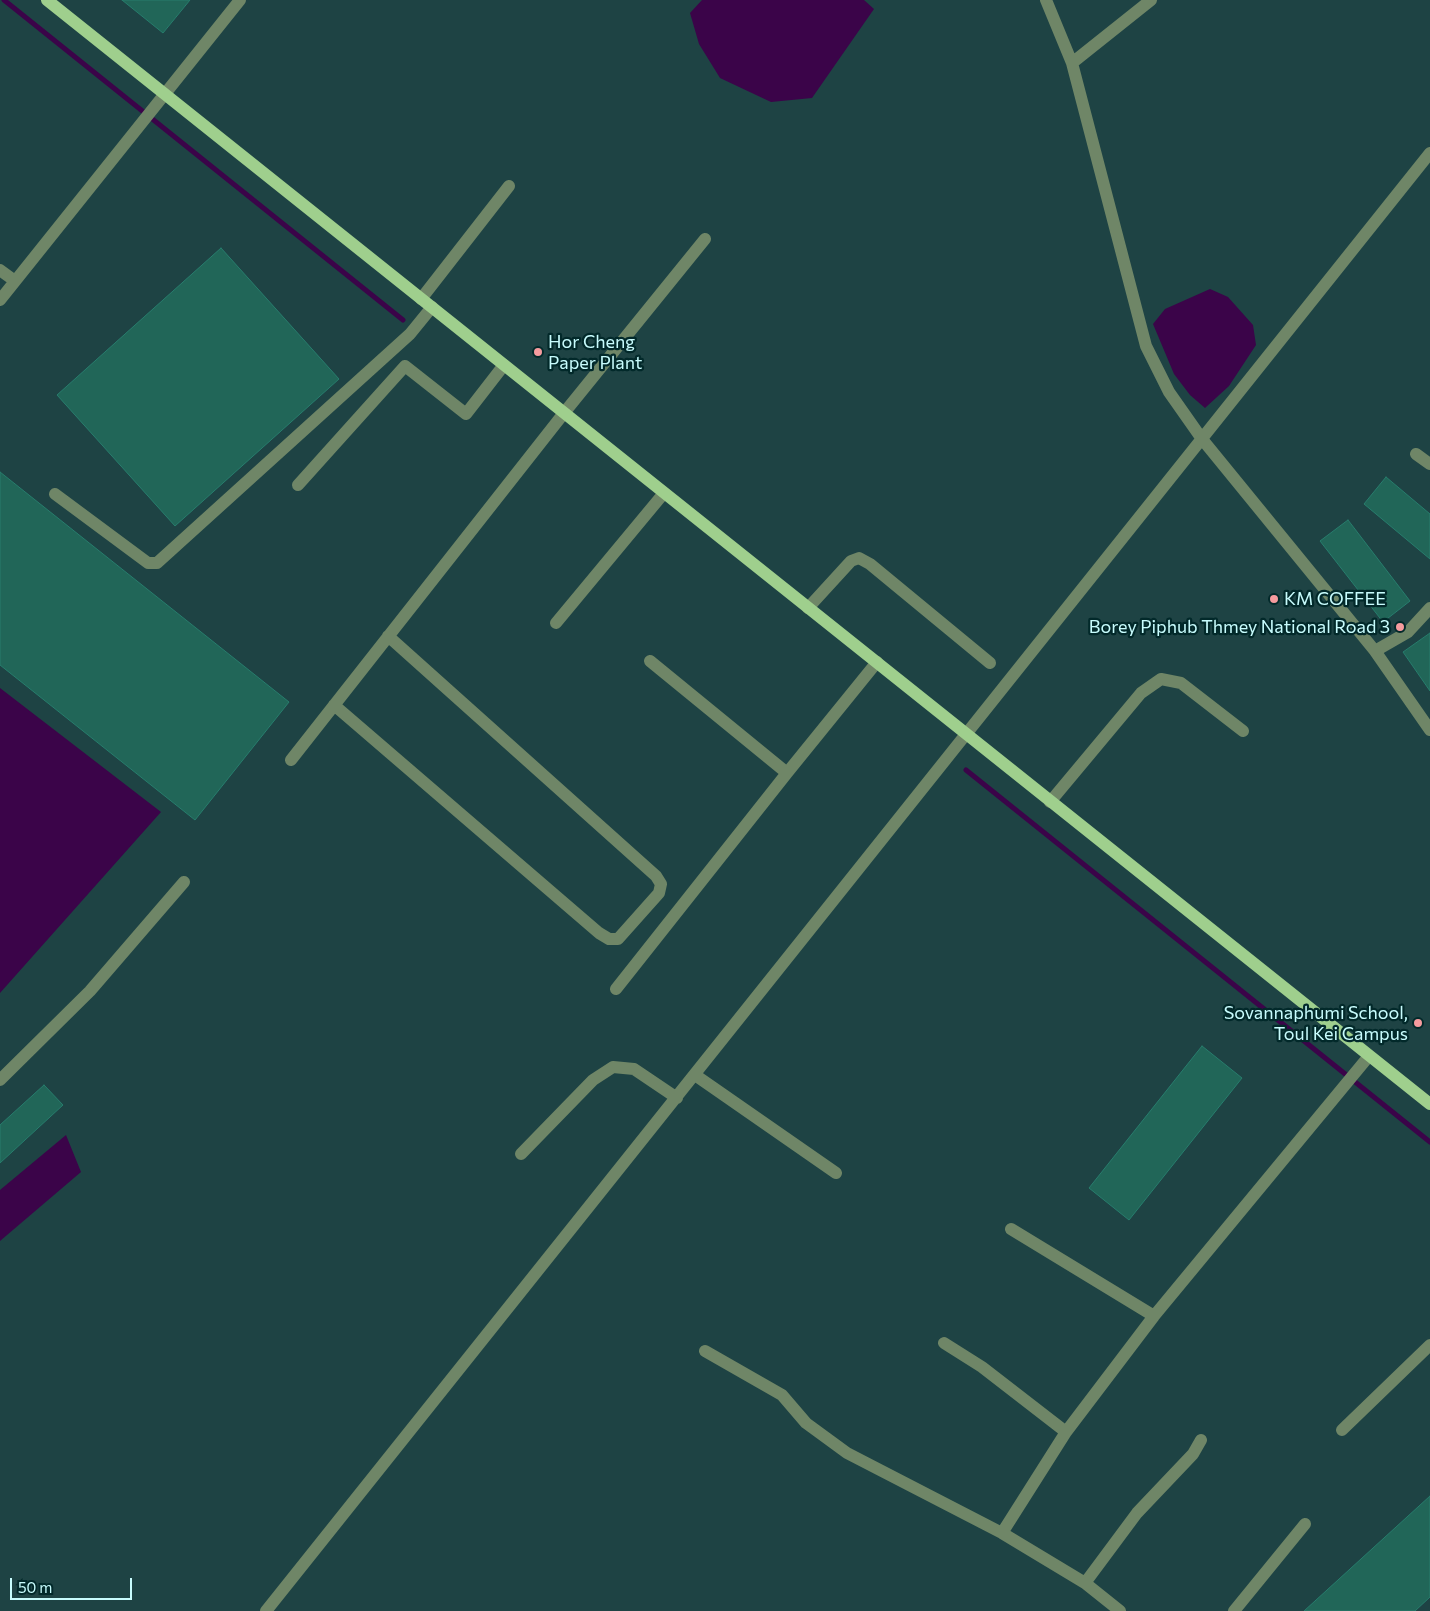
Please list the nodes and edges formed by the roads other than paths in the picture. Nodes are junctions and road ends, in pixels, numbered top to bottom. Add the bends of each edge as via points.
1 (47, 0) edge
2 (240, 0) edge
3 (1046, 0) edge
4 (1151, 0) edge
5 (1072, 62) junction
6 (160, 99) junction
7 (1430, 153) edge
8 (509, 186) dead end
9 (705, 239) dead end
10 (0, 270) edge
11 (14, 282) junction
12 (421, 299) junction
13 (0, 300) edge
14 (432, 307) junction
15 (504, 365) junction
16 (564, 413) junction
17 (1202, 439) junction
18 (1416, 454) dead end
19 (1430, 464) edge
20 (298, 485) dead end
21 (664, 493) junction
22 (56, 494) dead end
23 (808, 608) junction
24 (1429, 610) edge
25 (556, 623) dead end
26 (388, 636) junction
27 (1375, 650) junction
28 (650, 661) dead end
29 (877, 662) junction
30 (990, 663) dead end
31 (334, 706) junction
32 (1430, 730) edge
33 (1243, 731) dead end
34 (966, 734) junction
35 (291, 760) dead end
36 (786, 773) junction
37 (1050, 802) junction
38 (184, 882) dead end
39 (616, 989) dead end
40 (1369, 1056) junction
41 (695, 1075) junction
42 (0, 1080) edge
43 (677, 1098) junction
44 (1430, 1104) edge
45 (521, 1154) dead end
46 (836, 1173) dead end
47 (1011, 1229) dead end
48 (1154, 1316) junction
49 (944, 1343) dead end
50 (1430, 1344) edge
51 (705, 1352) dead end
52 (1342, 1430) dead end
53 (1066, 1432) junction
54 (1200, 1440) dead end
55 (1305, 1524) dead end
56 (1002, 1533) junction
57 (1085, 1583) junction
58 (266, 1611) edge
59 (1120, 1611) edge
60 (1234, 1611) edge

1 - 6 main road
2 - 6 street
3 - 5 street
4 - 5 street
5 - 17 street via 1146,346 1169,392
6 - 11 street
6 - 12 main road
7 - 17 street
8 - 12 street
9 - 16 street
10 - 11 street
11 - 13 street
12 - 14 main road
14 - 15 main road
14 - 22 street via 410,334 157,563 148,563
15 - 16 main road
15 - 20 street via 466,414 405,366
16 - 21 main road
16 - 26 street
17 - 27 street
17 - 34 street
18 - 19 street
21 - 23 main road
21 - 25 street
23 - 29 main road
23 - 30 street via 851,561 859,558
24 - 27 street via 1408,632
26 - 31 street
26 - 31 street via 656,876 661,884 659,893 618,940 609,939
27 - 32 street
28 - 36 street
29 - 34 main road
29 - 36 street
31 - 35 street
33 - 37 street via 1181,683 1162,679 1141,693
34 - 37 main road
34 - 41 street
36 - 39 street
37 - 40 main road
38 - 42 street via 90,991
40 - 44 main road
40 - 48 street
41 - 43 street
41 - 46 street
43 - 45 street via 634,1069 613,1067 593,1080
43 - 58 street
47 - 48 street
48 - 53 street
49 - 53 street via 982,1367
50 - 52 street
51 - 56 street via 782,1395 806,1423 847,1453
53 - 56 street
54 - 57 street via 1192,1454 1137,1513
55 - 60 street
56 - 57 street
57 - 59 street

